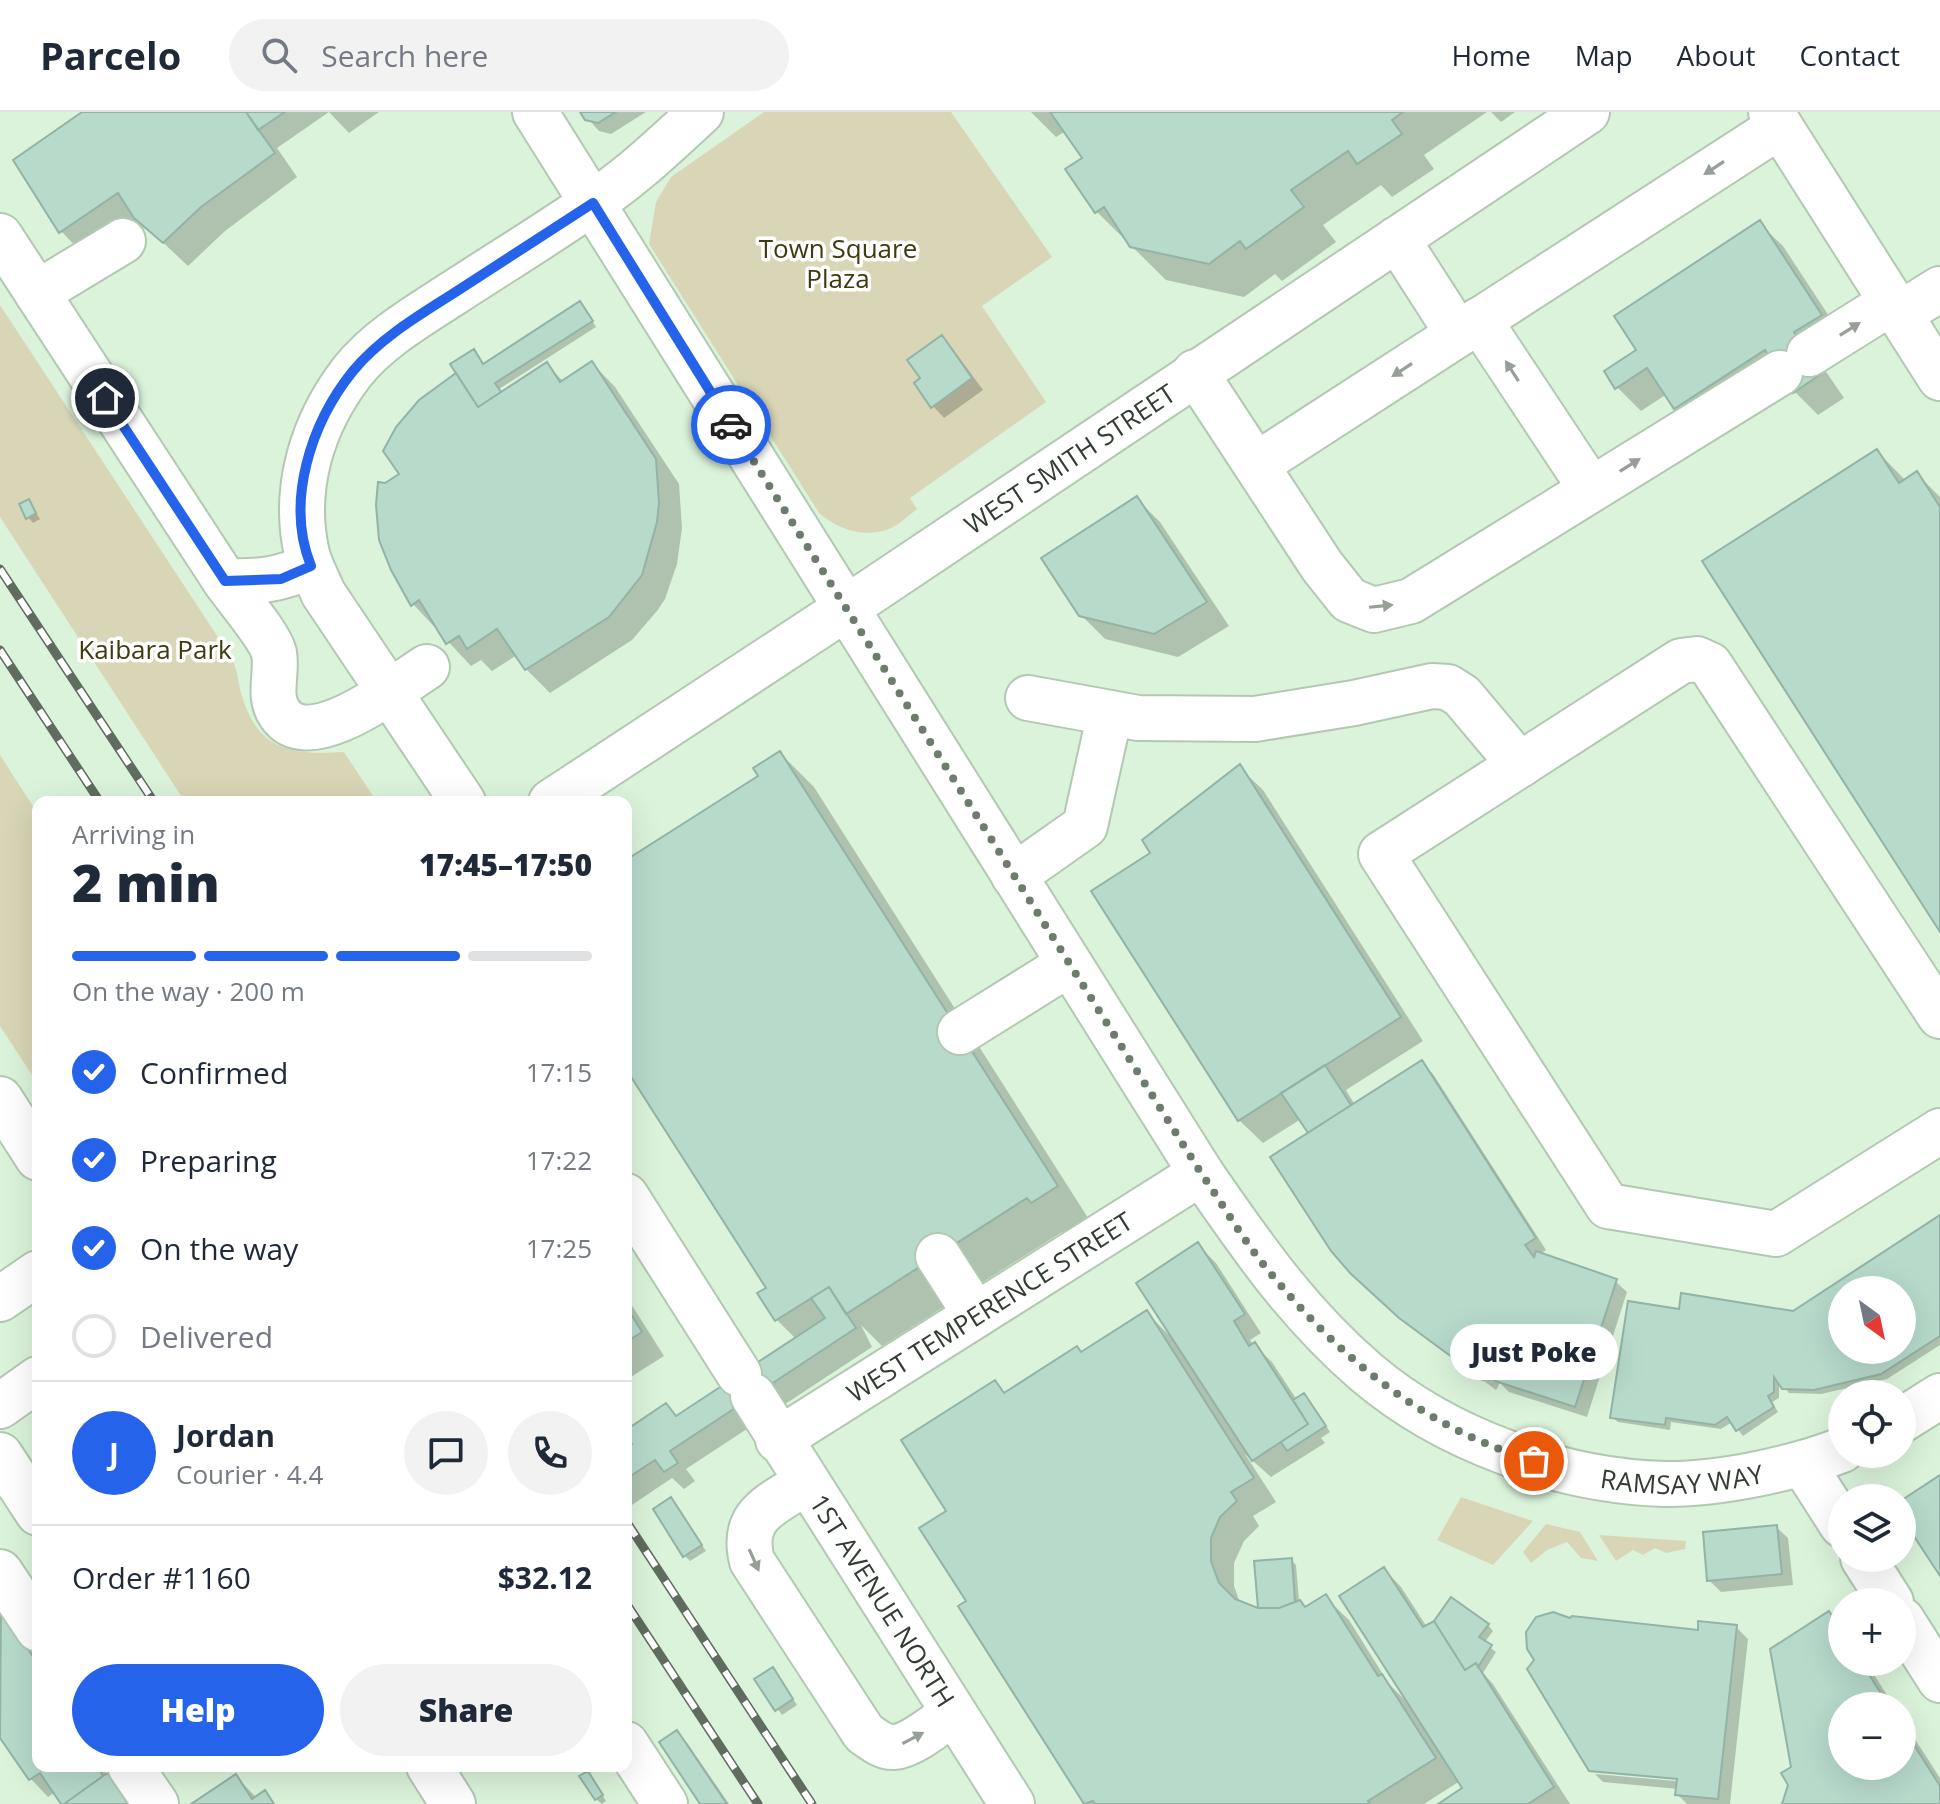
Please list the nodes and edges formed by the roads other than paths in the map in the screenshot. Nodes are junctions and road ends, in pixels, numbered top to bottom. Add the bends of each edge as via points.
1 (535, 112) edge
2 (701, 112) edge
3 (1587, 112) edge
4 (1776, 119) edge
5 (593, 203) junction
6 (0, 236) edge
7 (1397, 239) junction
8 (123, 241) dead end
9 (1940, 289) edge
10 (37, 293) junction
11 (1896, 308) junction
12 (1469, 327) junction
13 (1195, 372) junction
14 (1940, 378) edge
15 (1256, 465) junction
16 (1591, 489) junction
17 (311, 566) junction
18 (225, 581) junction
19 (845, 609) junction
20 (427, 667) dead end
21 (388, 691) junction
22 (1028, 698) dead end
23 (1110, 713) junction
24 (1520, 765) junction
25 (459, 796) edge
26 (560, 796) edge
27 (1014, 876) junction
28 (1069, 964) junction
29 (1940, 1016) edge
30 (960, 1032) dead end
31 (0, 1099) edge
32 (1940, 1131) edge
33 (32, 1149) edge
34 (1201, 1173) junction
35 (632, 1205) edge
36 (938, 1256) dead end
37 (32, 1277) edge
38 (0, 1299) edge
39 (976, 1315) junction
40 (32, 1383) edge
41 (1940, 1396) edge
42 (0, 1406) edge
43 (1916, 1411) edge
44 (778, 1440) junction
45 (0, 1455) edge
46 (1823, 1457) edge
47 (805, 1483) junction
48 (1831, 1484) edge
49 (32, 1504) edge
50 (0, 1572) edge
51 (32, 1620) edge
52 (1916, 1642) edge
53 (1940, 1680) edge
54 (953, 1713) junction
55 (632, 1753) edge
56 (134, 1772) edge
57 (433, 1772) edge
58 (156, 1804) edge
59 (453, 1804) edge
60 (665, 1804) edge
61 (1012, 1804) edge

1 - 5 street, RAMSAY WAY
2 - 5 street
3 - 7 street, WEST SMITH STREET
4 - 11 street
4 -> 12 street
5 - 17 street via 421,314 353,371 313,439 304,470 301,510
5 - 19 street, RAMSAY WAY
6 - 10 street
7 - 12 street
7 - 13 street, WEST SMITH STREET
8 - 10 street
9 - 11 street
10 - 18 street
11 - 14 street
16 -> 11 street
12 -> 15 street
16 -> 12 street via 1546,421
13 - 15 street
13 - 19 street, WEST SMITH STREET
15 -> 16 street via 1349,600 1374,610 1411,601
17 - 18 street via 281,579
17 - 21 street
18 - 21 street via 274,652 274,700 280,715 292,724 327,727
19 - 26 street, WEST SMITH STREET
19 - 27 street, RAMSAY WAY
20 - 21 street
21 - 25 street
22 - 23 street
23 - 24 street via 1255,719 1448,687 1462,696
23 - 27 street via 1085,826
24 - 29 street via 1681,661 1697,659 1710,665
24 - 32 street via 1381,854 1608,1206 1776,1234
27 - 28 street, RAMSAY WAY
28 - 30 street
28 - 34 street, RAMSAY WAY
31 - 33 street
34 - 39 street, WEST TEMPERENCE STREET
34 - 46 street, RAMSAY WAY via 1261,1261 1368,1374 1408,1404 1495,1449 1554,1467 1665,1484 1719,1479
35 - 44 street, 1ST AVENUE NORTH
36 - 39 street
37 - 38 street
39 - 44 street, WEST TEMPERENCE STREET
40 - 42 street
41 - 43 street
44 - 47 street, 1ST AVENUE NORTH
45 - 49 street
46 - 48 street
47 - 54 street, 1ST AVENUE NORTH
47 -> 54 street via 760,1513 747,1542 752,1561 864,1733 895,1747
50 - 51 street
52 - 53 street
54 - 61 street, 1ST AVENUE NORTH
55 - 60 street
56 - 58 street
57 - 59 street

